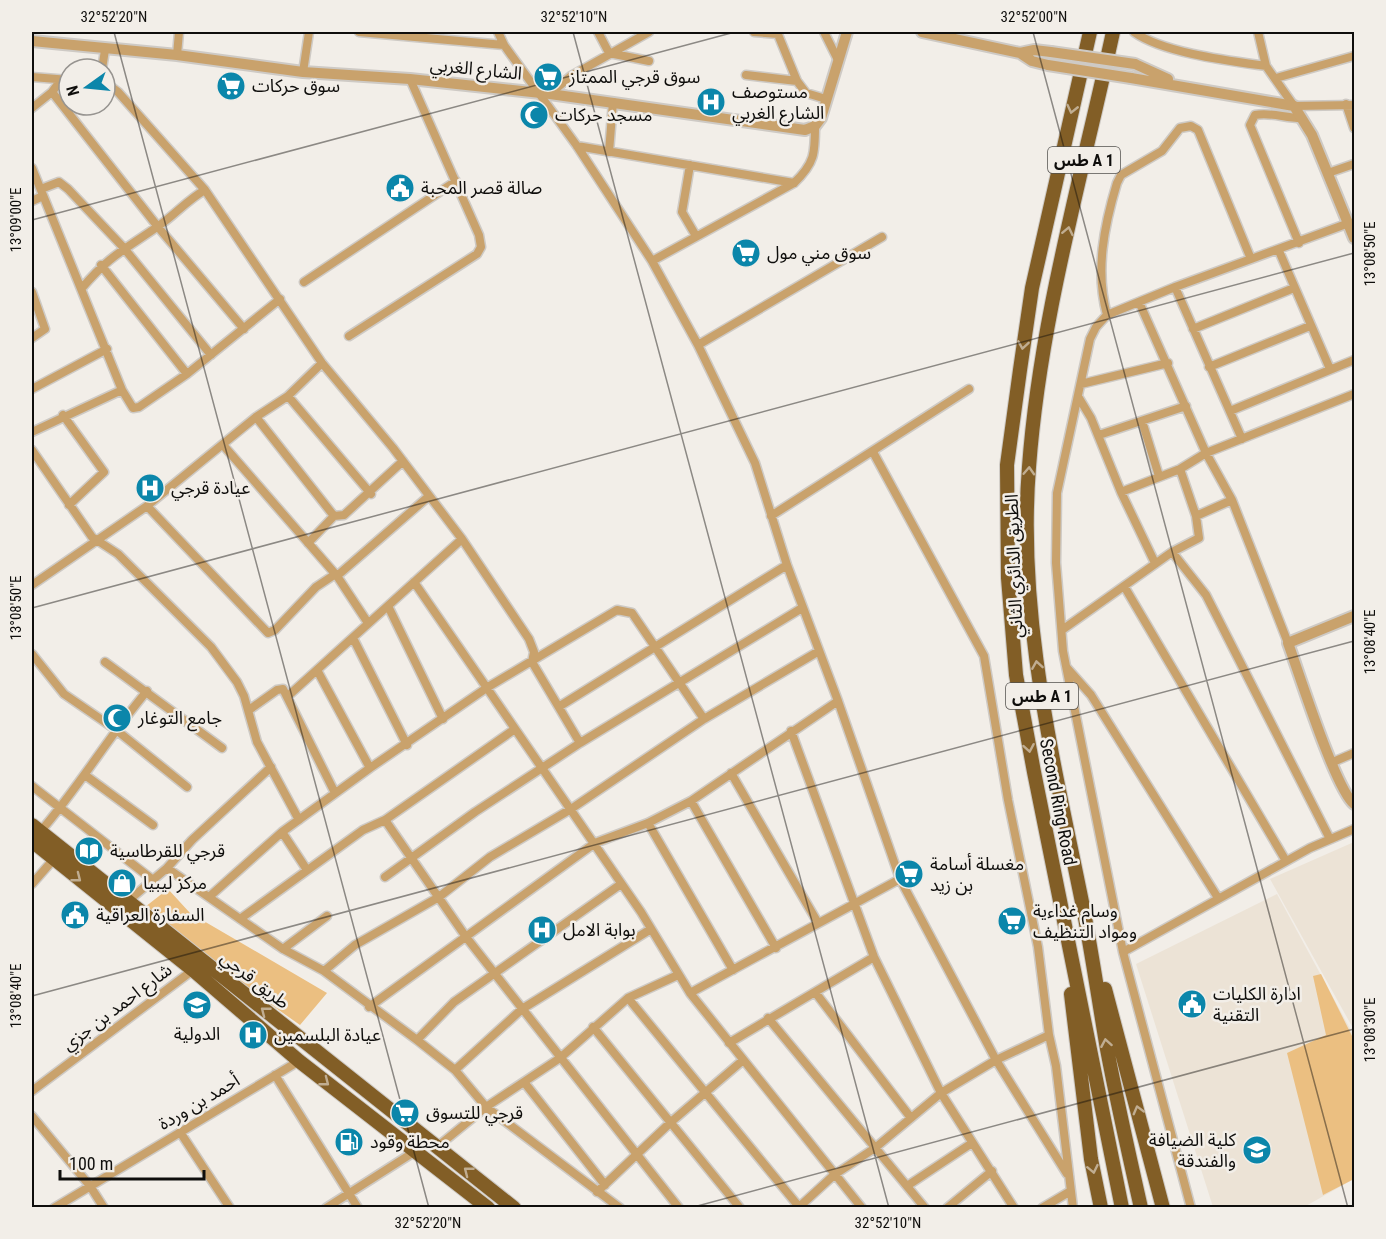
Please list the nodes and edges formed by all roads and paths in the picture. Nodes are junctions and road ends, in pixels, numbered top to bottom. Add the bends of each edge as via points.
1 (179, 32) edge
2 (309, 32) edge
3 (358, 32) edge
4 (498, 32) edge
5 (598, 32) edge
6 (646, 32) edge
7 (754, 32) edge
8 (825, 32) edge
9 (847, 32) edge
10 (922, 32) edge
11 (1090, 32) edge
12 (1113, 32) edge
13 (1151, 32) edge
14 (1258, 32) edge
15 (777, 33) edge
16 (1137, 33) edge
17 (439, 35) edge
18 (46, 37) edge
19 (32, 41) edge
20 (504, 45) junction
21 (105, 50) junction
22 (609, 53) junction
23 (1020, 53) junction
24 (177, 56) junction
25 (1354, 56) edge
26 (104, 57) edge
27 (837, 58) junction
28 (649, 61) dead end
29 (1266, 66) junction
30 (303, 72) junction
31 (746, 75) dead end
32 (32, 77) edge
33 (1276, 78) junction
34 (57, 79) edge
35 (410, 79) junction
36 (797, 81) junction
37 (1182, 85) junction
38 (57, 87) edge
39 (117, 91) edge
40 (52, 92) junction
41 (545, 93) junction
42 (826, 99) junction
43 (613, 102) junction
44 (1350, 104) edge
45 (1294, 106) junction
46 (32, 108) edge
47 (1301, 118) junction
48 (815, 126) junction
49 (1354, 128) edge
50 (577, 146) junction
51 (609, 152) junction
52 (1354, 164) edge
53 (690, 165) junction
54 (32, 168) edge
55 (1328, 173) junction
56 (456, 181) junction
57 (794, 183) junction
58 (205, 190) junction
59 (42, 193) junction
60 (32, 201) edge
61 (1349, 223) junction
62 (158, 227) junction
63 (696, 236) junction
64 (882, 237) dead end
65 (1354, 238) edge
66 (1299, 243) junction
67 (123, 247) junction
68 (1279, 250) junction
69 (1251, 259) junction
70 (652, 261) junction
71 (101, 265) junction
72 (304, 282) dead end
73 (1175, 287) junction
74 (82, 288) junction
75 (1294, 288) junction
76 (32, 292) edge
77 (280, 299) junction
78 (1139, 302) junction
79 (1107, 315) junction
80 (1310, 326) junction
81 (244, 329) junction
82 (1192, 329) junction
83 (349, 336) dead end
84 (32, 338) edge
85 (698, 345) junction
86 (107, 349) junction
87 (211, 354) junction
88 (1354, 360) edge
89 (322, 363) junction
90 (1168, 363) junction
91 (1209, 367) junction
92 (1330, 369) junction
93 (187, 374) junction
94 (1082, 384) junction
95 (32, 389) edge
96 (969, 389) dead end
97 (122, 390) junction
98 (1354, 394) edge
99 (288, 396) junction
100 (1079, 397) junction
101 (1186, 406) junction
102 (1230, 411) junction
103 (63, 416) junction
104 (256, 417) junction
105 (1142, 421) junction
106 (32, 432) edge
107 (1099, 435) junction
108 (1242, 439) junction
109 (223, 446) junction
110 (32, 450) edge
111 (873, 452) junction
112 (1206, 453) junction
113 (403, 461) junction
114 (1180, 469) junction
115 (1159, 476) junction
116 (1121, 492) junction
117 (371, 494) junction
118 (429, 496) junction
119 (1232, 500) junction
120 (69, 505) junction
121 (147, 506) junction
122 (333, 516) junction
123 (771, 516) junction
124 (1196, 516) junction
125 (462, 539) junction
126 (97, 541) junction
127 (308, 543) junction
128 (1172, 552) junction
129 (1155, 563) junction
130 (787, 565) junction
131 (335, 575) junction
132 (414, 582) junction
133 (32, 585) edge
134 (1124, 586) junction
135 (388, 606) junction
136 (802, 608) junction
137 (1354, 616) edge
138 (368, 623) junction
139 (1062, 630) junction
140 (353, 638) junction
141 (1288, 643) junction
142 (654, 645) junction
143 (819, 651) junction
144 (32, 654) edge
145 (105, 662) dead end
146 (532, 662) junction
147 (1066, 667) junction
148 (317, 670) junction
149 (678, 682) junction
150 (488, 687) junction
151 (147, 691) junction
152 (288, 696) junction
153 (838, 701) junction
154 (560, 706) junction
155 (249, 710) junction
156 (443, 719) junction
157 (704, 719) junction
158 (115, 729) junction
159 (515, 729) junction
160 (791, 731) junction
161 (580, 744) junction
162 (407, 745) junction
163 (222, 748) dead end
164 (1354, 753) edge
165 (1332, 762) junction
166 (271, 767) junction
167 (370, 768) junction
168 (543, 769) junction
169 (731, 773) junction
170 (85, 775) junction
171 (32, 786) edge
172 (187, 787) dead end
173 (335, 794) junction
174 (691, 801) junction
175 (1353, 802) edge
176 (61, 808) junction
177 (571, 809) junction
178 (299, 820) junction
179 (385, 820) junction
180 (648, 823) junction
181 (153, 825) dead end
182 (1354, 829) edge
183 (282, 832) junction
184 (34, 833) edge
185 (1330, 839) junction
186 (595, 843) junction
187 (411, 857) junction
188 (53, 860) junction
189 (1286, 861) junction
190 (167, 868) junction
191 (307, 870) junction
192 (386, 877) dead end
193 (900, 879) junction
194 (153, 880) junction
195 (32, 884) edge
196 (621, 884) junction
197 (209, 897) junction
198 (439, 897) junction
199 (1218, 898) junction
200 (128, 901) junction
201 (852, 904) junction
202 (327, 916) dead end
203 (1085, 918) junction
204 (240, 919) junction
205 (818, 923) junction
206 (1064, 923) junction
207 (651, 929) junction
208 (466, 937) junction
209 (776, 948) junction
210 (283, 949) junction
211 (1123, 952) junction
212 (874, 957) junction
213 (193, 970) junction
214 (733, 970) junction
215 (324, 971) junction
216 (495, 975) junction
217 (678, 975) junction
218 (815, 992) junction
219 (690, 993) junction
220 (628, 998) junction
221 (369, 1007) junction
222 (522, 1009) junction
223 (768, 1018) junction
224 (593, 1027) junction
225 (1049, 1035) junction
226 (417, 1040) junction
227 (729, 1042) junction
228 (560, 1058) junction
229 (996, 1060) junction
230 (299, 1061) junction
231 (742, 1061) junction
232 (455, 1070) junction
233 (275, 1075) junction
234 (524, 1082) junction
235 (32, 1091) edge
236 (941, 1093) junction
237 (705, 1095) junction
238 (486, 1107) junction
239 (32, 1116) edge
240 (911, 1118) junction
241 (671, 1122) junction
242 (180, 1132) junction
243 (972, 1143) junction
244 (437, 1147) junction
245 (875, 1148) junction
246 (414, 1152) junction
247 (636, 1154) junction
248 (992, 1171) junction
249 (1067, 1174) junction
250 (834, 1175) junction
251 (605, 1185) junction
252 (90, 1186) junction
253 (907, 1186) junction
254 (348, 1192) junction
255 (597, 1192) junction
256 (1070, 1192) junction
257 (799, 1207) edge
258 (54, 1208) edge
259 (104, 1208) edge
260 (230, 1208) edge
261 (326, 1208) edge
262 (358, 1208) edge
263 (488, 1208) edge
264 (514, 1208) edge
265 (620, 1208) edge
266 (679, 1208) edge
267 (740, 1208) edge
268 (862, 1208) edge
269 (924, 1208) edge
270 (947, 1208) edge
271 (1014, 1208) edge
272 (1042, 1208) edge
273 (1073, 1208) edge
274 (1101, 1208) edge
275 (1122, 1208) edge
276 (1142, 1208) edge
277 (1163, 1208) edge
278 (1191, 1208) edge

1 - 24 street
2 - 30 street
3 - 17 street
4 - 20 street
5 - 22 street
6 - 22 street
7 - 15 street
8 - 27 street
9 - 27 street
10 - 23 street
11 -> 206 highway, Second Ring Road / طس A 1 via 1032,288 1007,465 1008,578 1016,675
203 -> 12 highway, الطريق الدائري الثاني / طس A 1 via 1036,656 1028,562 1029,470 1044,346
13 - 16 street
14 - 29 street
15 - 36 street
16 - 29 street via 1209,57
17 - 20 street
18 - 19 street, الشارع الغربي
18 - 21 street, الشارع الغربي
20 - 41 street
21 - 24 street, الشارع الغربي
21 - 26 street
22 - 28 street
22 - 41 street
23 - 37 street, bridge via 1048,65
23 - 37 street, bridge via 1034,50 1135,64
24 - 30 street, الشارع الغربي
25 - 33 street
27 - 42 street
29 - 33 street
30 - 35 street, الشارع الغربي
31 - 36 street
32 - 34 street
33 - 45 street
35 - 41 street, الشارع الغربي
35 - 56 street
36 - 42 street via 809,95
37 - 45 street
38 - 40 street
39 - 58 street
40 - 46 street
40 - 62 street
41 - 43 street, الشارع الغربي
41 - 50 street
42 - 48 street
43 - 48 street, الشارع الغربي via 805,130
43 - 51 street
44 - 45 street
44 - 49 street
45 - 47 street
47 - 55 street
47 - 66 street via 1271,113 1255,116 1250,124
48 - 57 street via 810,167
50 - 51 street
50 - 70 street
51 - 53 street
52 - 55 street
53 - 57 street
53 - 63 street via 682,212
54 - 59 street
55 - 61 street
56 - 72 street
56 - 83 street via 479,235 480,251
57 - 63 street
58 - 62 street
58 - 77 street
59 - 60 street
59 - 67 street via 55,183 63,184
59 - 74 street
61 - 65 street
61 - 66 street
62 - 67 street
62 - 81 street
63 - 70 street
64 - 85 street
66 - 68 street
67 - 71 street
67 - 87 street
68 - 69 street
68 - 75 street
69 - 73 street
69 - 79 street via 1198,130 1191,126 1180,128 1162,151 1121,176 1118,183 1101,268
70 - 85 street
71 - 74 street
71 - 93 street
73 - 78 street
73 - 82 street
74 - 86 street
75 - 80 street
75 - 82 street
76 - 84 street via 45,329
77 - 81 street
77 - 89 street
78 - 79 street
78 - 90 street
79 - 94 street via 1090,339
80 - 91 street
80 - 92 street
81 - 87 street
82 - 91 street
85 - 123 street via 755,463
86 - 95 street
86 - 97 street
87 - 93 street
88 - 92 street
89 - 99 street
89 - 113 street
90 - 94 street
90 - 101 street
91 - 102 street
92 - 102 street
93 - 97 street via 139,407 129,406
94 - 100 street
96 - 111 street
97 - 103 street
98 - 108 street
99 - 104 street
99 - 117 street
100 - 107 street
100 - 139 street via 1057,493 1056,563
101 - 105 street
101 - 112 street
102 - 108 street
103 - 106 street
103 - 120 street via 104,472
104 - 109 street
104 - 122 street
105 - 107 street
105 - 115 street
107 - 116 street
108 - 112 street
109 - 121 street
109 - 127 street
110 - 120 street
111 - 123 street
111 - 225 street via 984,656 1038,947
112 - 114 street
112 - 119 street
113 - 117 street
113 - 118 street
114 - 115 street
114 - 124 street
115 - 116 street
116 - 129 street
117 - 122 street via 344,515
118 - 125 street
118 - 131 street
119 - 124 street
119 - 141 street
120 - 126 street
121 - 126 street
121 - 131 street via 268,633 316,587
122 - 127 street
123 - 130 street
124 - 128 street via 1199,538
125 - 132 street
125 - 146 street via 528,639 534,652
126 - 133 street
126 - 155 street via 118,554 212,647 237,682
127 - 131 street
128 - 129 street
128 - 185 street via 1206,595
129 - 134 street
130 - 136 street
130 - 142 street
131 - 138 street
132 - 135 street
132 - 150 street
134 - 139 street
134 - 189 street
135 - 138 street
135 - 156 street
136 - 143 street
136 - 149 street
137 - 141 street
138 - 140 street
139 - 147 street
140 - 148 street
140 - 162 street
141 - 165 street
142 - 146 street via 632,613 617,610
142 - 149 street
142 - 154 street
143 - 153 street
143 - 157 street
144 - 158 street via 64,694
145 - 151 street
146 - 150 street
146 - 154 street
147 - 199 street via 1091,694
147 - 211 street
148 - 152 street
148 - 167 street
149 - 157 street
149 - 161 street
150 - 156 street
150 - 159 street
151 - 158 street
151 - 163 street
152 - 155 street via 279,689
152 - 173 street
153 - 160 street
153 - 193 street
154 - 161 street
155 - 166 street via 257,742
156 - 162 street
157 - 177 street
158 - 170 street
158 - 172 street
159 - 168 street
159 - 179 street
160 - 169 street
160 - 201 street
161 - 168 street
162 - 167 street
164 - 165 street
165 - 175 street
166 - 178 street
166 - 190 street
167 - 173 street
168 - 177 street
168 - 187 street
169 - 174 street
169 - 205 street
170 - 176 street
170 - 181 street
171 - 176 street
173 - 178 street
174 - 180 street
174 - 209 street
176 - 184 street
176 - 194 street
177 - 186 street
177 - 198 street via 490,857
178 - 183 street
179 - 187 street
179 - 191 street via 363,830
180 - 186 street
180 - 214 street
182 - 185 street
183 - 191 street
183 - 197 street
184 - 188 highway, طريق قرجي
184 - 200 highway, طريق قرجي
185 - 189 street
186 - 196 street
186 - 208 street
187 - 192 street
187 - 198 street
188 - 195 street
188 -> 213 highway, طريق قرجي
189 - 199 street
190 - 194 street
190 - 197 street
191 - 204 street
193 - 201 street
193 - 229 street
194 - 200 street
196 - 207 street
196 - 216 street
197 - 204 street
198 - 208 street
198 - 215 street via 355,945
199 - 211 street
244 -> 200 highway, طريق قرجي
201 - 205 street
201 - 212 street
202 - 210 street
276 -> 203 highway, الطريق الدائري الثاني / طس A 1
277 -> 203 highway
204 - 210 street
205 - 209 street
206 -> 274 highway via 1091,1159
206 - 275 highway, Second Ring Road / طس A 1
207 - 217 street
207 - 222 street
208 - 216 street
208 - 221 street
209 - 214 street
210 - 215 street
211 - 278 street
212 - 218 street
212 - 236 street
213 - 230 highway, طريق قرجي
213 - 235 street, شارع احمد بن جزي
214 - 219 street
215 - 221 street
216 - 222 street
216 - 226 street via 454,1002
217 - 219 street
217 - 220 street
218 - 223 street
218 - 240 street
219 - 227 street
220 - 224 street
220 - 237 street
221 - 226 street
222 - 228 street
222 - 232 street
223 - 227 street
223 - 245 street
224 - 228 street
224 - 241 street
225 - 229 street
225 - 249 street
226 - 232 street
227 - 231 street
228 - 234 street
228 - 247 street
229 - 236 street
229 - 249 street
230 - 233 street, أحمد بن وردة
230 -> 246 highway, طريق قرجي
231 - 237 street
231 - 250 street
232 - 238 street
233 - 242 street, أحمد بن وردة
233 - 254 street
234 - 238 street
234 - 251 street
236 - 240 street
236 - 243 street
237 - 241 street
237 - 257 street
238 - 244 street
238 - 255 street
239 - 252 street
240 - 245 street
241 - 247 street
241 - 267 street
242 - 252 street, أحمد بن وردة
242 - 260 street
243 - 248 street
243 - 253 street
264 -> 244 highway, طريق قرجي
245 - 250 street
245 - 253 street
246 - 254 street
246 - 263 highway, طريق قرجي
247 - 251 street
247 - 266 street
248 - 270 street
248 - 271 street
249 - 256 street
250 - 257 street
250 - 268 street
251 - 255 street
252 - 258 street, أحمد بن وردة
252 - 259 street
253 - 269 street
254 - 261 street
254 - 262 street
255 - 265 street
256 - 272 street
256 - 273 street

